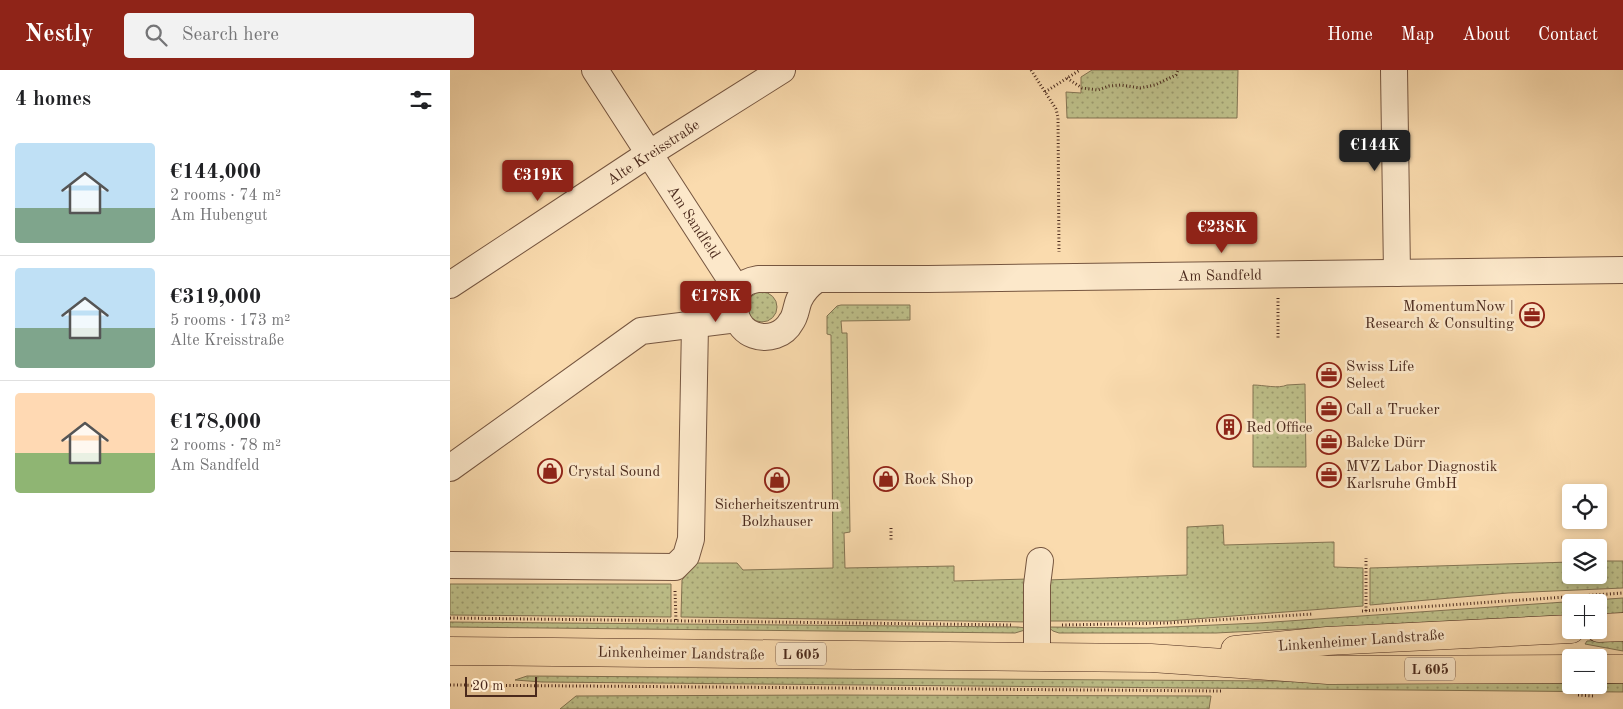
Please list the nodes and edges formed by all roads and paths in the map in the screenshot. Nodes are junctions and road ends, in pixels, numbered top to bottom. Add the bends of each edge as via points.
1 (595, 70) edge
2 (782, 70) edge
3 (1031, 70) edge
4 (1080, 70) edge
5 (1178, 70) edge
6 (1394, 70) edge
7 (1068, 78) junction
8 (1045, 92) junction
9 (650, 153) junction
10 (1623, 270) edge
11 (1397, 273) junction
12 (1277, 274) junction
13 (1060, 276) junction
14 (816, 280) junction
15 (450, 285) edge
16 (738, 291) junction
17 (736, 319) junction
18 (695, 324) junction
19 (1278, 340) dead end
20 (450, 468) edge
21 (891, 528) dead end
22 (891, 540) dead end
23 (1366, 558) dead end
24 (1040, 561) dead end
25 (450, 565) edge
26 (1366, 611) dead end
27 (1623, 627) edge
28 (1607, 628) edge
29 (1562, 629) edge
30 (450, 651) edge
31 (1037, 657) junction
32 (1151, 658) junction
33 (1607, 669) edge
34 (1623, 669) edge
35 (1562, 681) edge
36 (450, 685) edge
37 (1229, 691) dead end
38 (1592, 694) edge
39 (1595, 696) dead end

1 - 9 street, Am Sandfeld
2 - 9 street, Alte Kreisstraße
3 - 8 path
4 - 7 path
5 - 7 path via 1155,85 1140,88 1121,85 1098,90 1082,88
6 - 11 street
7 - 8 path
8 - 13 path via 1058,118
9 - 15 street, Alte Kreisstraße
9 - 16 street, Am Sandfeld
10 - 11 street, Am Sandfeld
11 - 12 street, Am Sandfeld
12 - 13 street, Am Sandfeld
12 - 19 path
13 - 14 street, Am Sandfeld
14 - 16 street, Am Sandfeld via 758,278
14 - 17 street via 803,293 791,323 783,332 765,337 754,335
16 - 17 street
17 - 18 street
18 - 20 street via 642,331
18 - 25 street via 691,539 686,556 675,567
21 - 22 path
23 - 26 path
24 - 31 street
27 - 28 main road
29 - 32 main road, Linkenheimer Landstraße / L 605 via 1327,641
30 - 31 main road, Linkenheimer Landstraße / L 605
31 - 32 main road, Linkenheimer Landstraße / L 605
32 - 35 main road, Linkenheimer Landstraße / L 605
33 - 34 main road
36 - 37 path
38 - 39 path

